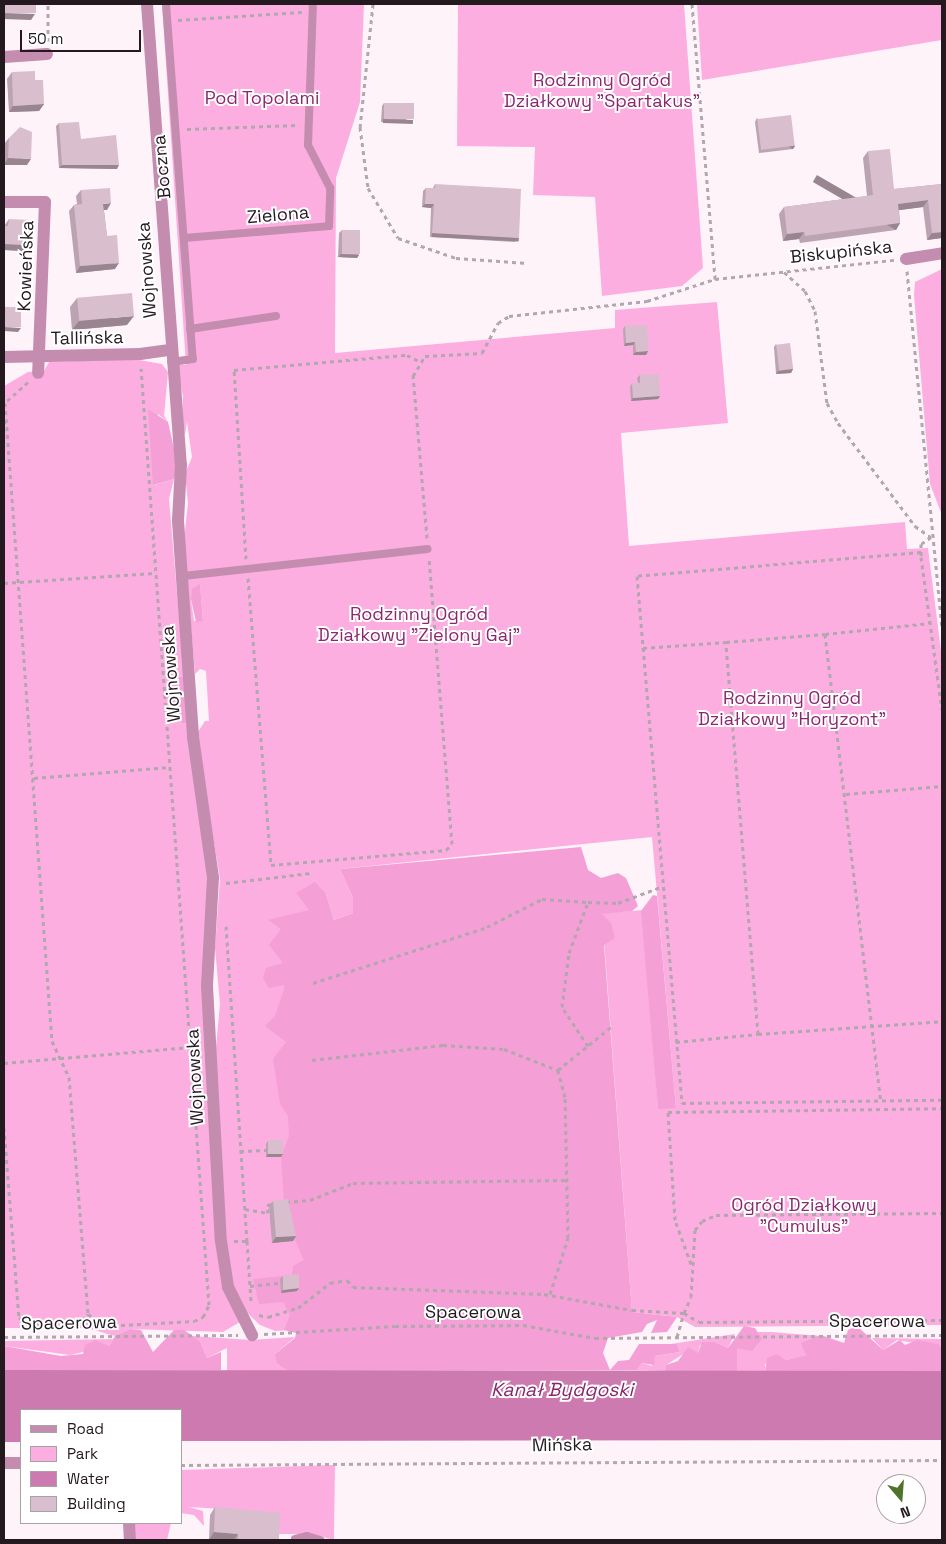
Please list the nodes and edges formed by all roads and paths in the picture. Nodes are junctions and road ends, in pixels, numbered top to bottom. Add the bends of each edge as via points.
1 (48, 4) edge
2 (147, 4) edge
3 (166, 4) edge
4 (373, 4) edge
5 (692, 4) edge
6 (313, 7) edge
7 (167, 21) junction
8 (47, 54) joint
9 (4, 58) edge
10 (307, 124) junction
11 (174, 130) junction
12 (4, 202) edge
13 (184, 238) junction
14 (942, 253) edge
15 (906, 259) junction
16 (528, 263) dead end
17 (783, 272) junction
18 (276, 316) dead end
19 (190, 329) junction
20 (140, 354) junction
21 (41, 356) junction
22 (171, 356) junction
23 (4, 357) edge
24 (38, 373) joint
25 (4, 403) edge
26 (931, 537) junction
27 (428, 549) dead end
28 (921, 552) junction
29 (155, 573) junction
30 (182, 576) junction
31 (19, 582) junction
32 (4, 583) edge
33 (930, 623) junction
34 (942, 629) edge
35 (825, 634) junction
36 (726, 642) junction
37 (643, 648) junction
38 (942, 710) edge
39 (170, 768) junction
40 (34, 778) junction
41 (942, 786) edge
42 (846, 794) junction
43 (310, 873) dead end
44 (663, 886) junction
45 (224, 892) dead end
46 (588, 902) junction
47 (226, 920) dead end
48 (313, 983) dead end
49 (942, 1021) edge
50 (875, 1027) junction
51 (611, 1028) dead end
52 (758, 1034) junction
53 (676, 1042) junction
54 (588, 1046) junction
55 (190, 1047) junction
56 (58, 1056) junction
57 (312, 1060) dead end
58 (4, 1062) edge
59 (558, 1070) junction
60 (942, 1100) edge
61 (881, 1101) junction
62 (942, 1108) edge
63 (4, 1128) edge
64 (266, 1150) edge
65 (240, 1151) junction
66 (567, 1180) junction
67 (245, 1209) junction
68 (942, 1213) edge
69 (221, 1241) junction
70 (247, 1241) junction
71 (692, 1267) junction
72 (281, 1283) edge
73 (250, 1286) junction
74 (550, 1294) junction
75 (252, 1307) dead end
76 (256, 1312) dead end
77 (684, 1313) junction
78 (88, 1314) junction
79 (942, 1320) edge
80 (252, 1335) junction
81 (942, 1335) edge
82 (4, 1337) edge
83 (677, 1337) junction
84 (942, 1460) edge
85 (4, 1463) edge
86 (20, 1463) edge
87 (182, 1465) edge
88 (129, 1524) edge
89 (294, 1539) edge
90 (130, 1540) edge
91 (320, 1540) edge

1 - 8 path
2 - 22 street, Wojnowska
3 - 7 lane, Boczna
4 - 16 path via 360,127 368,188 398,238 456,258
5 - 17 path, Biskupińska via 715,279
6 - 7 path
6 - 10 lane
7 - 11 lane, Boczna
8 - 9 street
10 - 11 path
10 - 13 lane, Zielona via 308,146 330,188 329,226
11 - 13 lane, Boczna
12 - 21 street, Kowieńska via 45,202
13 - 19 lane, Boczna
14 - 15 street
15 - 17 path, Biskupińska
15 - 26 path, Biskupińska
17 - 26 path via 805,291 815,311 827,403 838,424 915,526
18 - 19 lane
19 - 22 lane, Boczna via 193,359
20 - 21 street, Tallińska
20 - 22 street, Tallińska
20 - 29 path
21 - 23 street, Tallińska
21 - 24 street, Kowieńska
22 - 30 street, Wojnowska via 180,465 178,522
24 - 25 path
25 - 31 path
26 - 28 path via 921,544
26 - 34 path, Biskupińska
27 - 30 lane
28 - 33 path
28 - 37 path via 637,576
29 - 31 path
29 - 39 path
30 - 69 street, Wojnowska via 193,737 213,878 207,986
31 - 32 path
31 - 40 path
33 - 35 path
33 - 38 path
35 - 36 path
35 - 42 path
36 - 37 path
36 - 52 path
37 - 44 path
39 - 40 path
39 - 55 path
40 - 56 path via 52,1041
41 - 42 path
42 - 50 path
43 - 45 path via 223,883
44 - 46 path via 618,903
44 - 53 path
46 - 48 path via 542,899 487,927
46 - 54 path via 569,953 562,1007
47 - 65 path
49 - 50 path
50 - 52 path
50 - 61 path
51 - 54 path
52 - 53 path
53 - 61 path via 682,1103
54 - 59 path
55 - 56 path
55 - 78 path via 207,1313 194,1321 105,1326
56 - 58 path
56 - 78 path via 69,1077
57 - 59 path via 443,1045 504,1049
59 - 66 path via 565,1097
60 - 61 path
62 - 71 path via 668,1112 675,1220
63 - 78 path via 18,1316 28,1324 80,1320
64 - 65 path
65 - 65 path via 242,1168 242,1177 242,1169
65 - 67 path
66 - 67 path via 353,1183 310,1200 267,1204 268,1213
66 - 74 path via 568,1238
67 - 70 path
68 - 71 path via 716,1215 702,1221 695,1230
69 - 70 path
69 - 80 street, Wojnowska via 228,1287
70 - 73 path
71 - 77 path via 691,1297
72 - 73 path
73 - 75 path
74 - 76 path via 353,1287 347,1280 330,1283 298,1308 268,1318
74 - 77 path via 632,1310
77 - 79 path via 699,1322
77 - 83 path
80 - 82 path, Spacerowa
80 - 83 path, Spacerowa via 395,1326 523,1325 595,1338
81 - 83 path, Spacerowa
84 - 87 path, Mińska
85 - 86 street
88 - 90 street
89 - 91 lane via 307,1536

